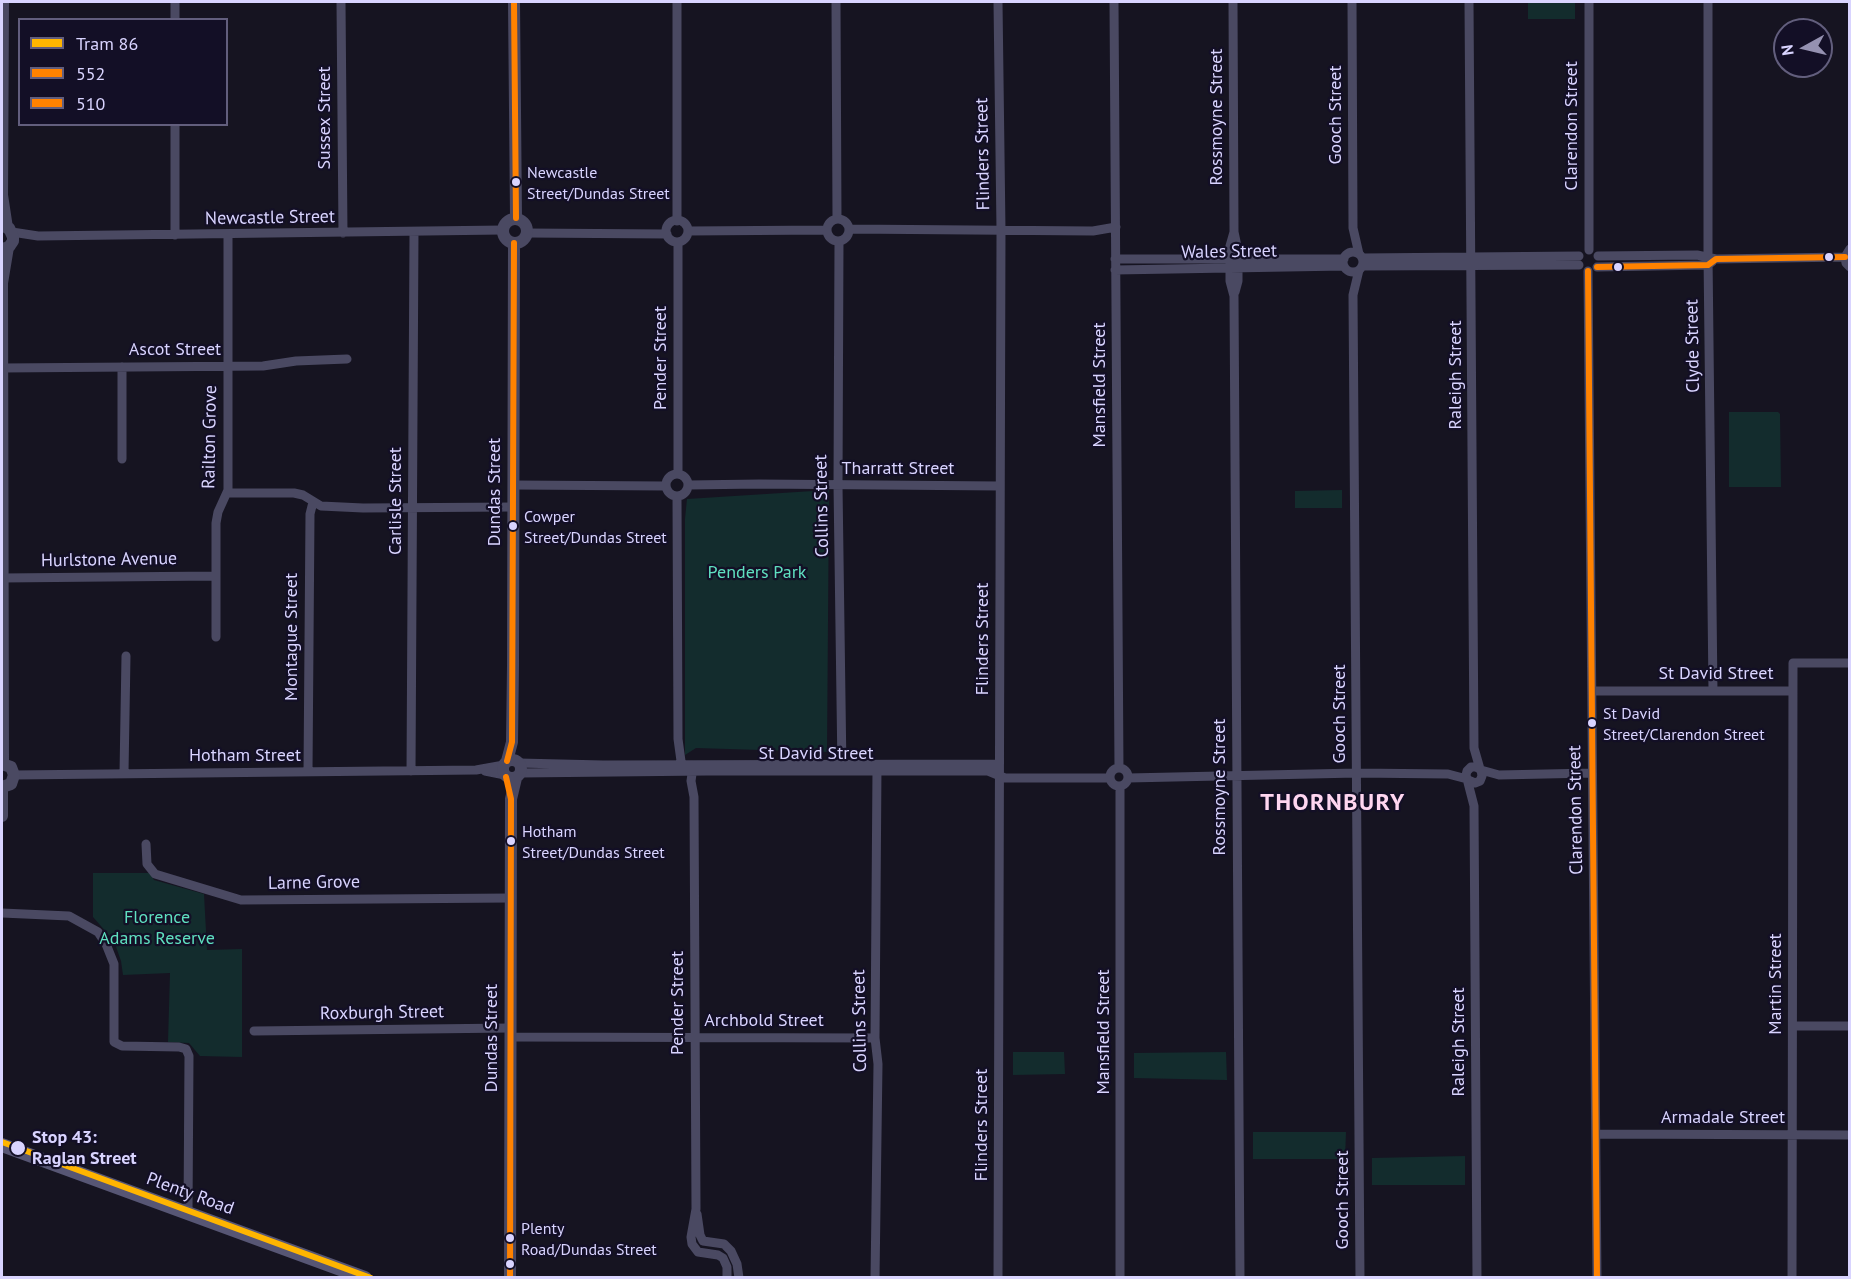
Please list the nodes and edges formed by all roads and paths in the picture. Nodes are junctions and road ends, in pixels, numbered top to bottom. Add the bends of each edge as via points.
1 (3, 2) edge
2 (175, 2) edge
3 (341, 2) edge
4 (514, 2) edge
5 (677, 2) edge
6 (836, 2) edge
7 (998, 2) edge
8 (1114, 2) edge
9 (1233, 2) edge
10 (1352, 2) edge
11 (1469, 2) edge
12 (1588, 2) edge
13 (1708, 2) edge
14 (175, 18) edge
15 (2, 92) edge
16 (175, 126) edge
17 (2, 195) edge
18 (2, 201) edge
19 (516, 218) junction
20 (837, 219) junction
21 (677, 221) junction
22 (1353, 228) junction
23 (849, 229) junction
24 (503, 230) junction
25 (827, 230) junction
26 (1001, 230) junction
27 (688, 231) junction
28 (1116, 231) junction
29 (414, 232) junction
30 (343, 233) junction
31 (527, 233) junction
32 (667, 234) junction
33 (175, 235) junction
34 (228, 235) junction
35 (7, 238) edge
36 (839, 241) junction
37 (678, 242) junction
38 (514, 243) junction
39 (1593, 253) junction
40 (1847, 253) edge
41 (1115, 259) junction
42 (1711, 260) junction
43 (1472, 261) junction
44 (1345, 262) junction
45 (1360, 262) junction
46 (1234, 263) junction
47 (1586, 265) junction
48 (1850, 267) edge
49 (1115, 270) junction
50 (2, 277) edge
51 (2, 283) edge
52 (1353, 295) junction
53 (347, 359) dead end
54 (228, 366) junction
55 (122, 367) junction
56 (2, 368) edge
57 (122, 459) dead end
58 (678, 474) junction
59 (514, 485) junction
60 (688, 485) junction
61 (838, 485) junction
62 (666, 486) junction
63 (1000, 486) junction
64 (228, 494) junction
65 (2, 496) edge
66 (677, 497) junction
67 (313, 502) junction
68 (513, 507) junction
69 (412, 508) junction
70 (216, 576) junction
71 (2, 578) edge
72 (216, 637) dead end
73 (126, 656) dead end
74 (1850, 663) edge
75 (1592, 691) junction
76 (1713, 691) junction
77 (1792, 691) junction
78 (1474, 748) junction
79 (2, 764) edge
80 (999, 764) junction
81 (678, 767) junction
82 (842, 768) junction
83 (877, 768) junction
84 (1119, 768) junction
85 (512, 769) junction
86 (694, 769) junction
87 (411, 771) junction
88 (308, 772) junction
89 (124, 773) junction
90 (1357, 773) junction
91 (1592, 773) junction
92 (1468, 774) junction
93 (14, 775) junction
94 (1480, 775) junction
95 (999, 776) junction
96 (1237, 777) junction
97 (1110, 778) junction
98 (1128, 778) junction
99 (2, 787) edge
100 (1120, 787) junction
101 (1474, 806) junction
102 (2, 816) edge
103 (146, 844) dead end
104 (511, 897) junction
105 (2, 913) edge
106 (1792, 1026) junction
107 (1850, 1026) edge
108 (254, 1031) dead end
109 (510, 1033) junction
110 (695, 1038) junction
111 (874, 1038) junction
112 (1596, 1134) junction
113 (1793, 1135) junction
114 (1850, 1135) edge
115 (2, 1145) edge
116 (696, 1209) junction
117 (188, 1213) junction
118 (365, 1278) edge
119 (510, 1278) edge
120 (727, 1278) edge
121 (738, 1278) edge
122 (875, 1278) edge
123 (998, 1278) edge
124 (1120, 1278) edge
125 (1240, 1278) edge
126 (1360, 1278) edge
127 (1478, 1278) edge
128 (1597, 1278) edge
129 (1792, 1278) edge

1 - 15 street
2 - 14 street
3 - 30 street, Sussex Street
4 - 19 street
5 - 21 street
6 - 20 street
7 - 26 street, Flinders Street
8 - 28 street, Mansfield Street
9 - 46 street, Rossmoyne Street via 1234,232 1230,246
10 - 22 street, Gooch Street
11 - 43 street, Raleigh Street
12 - 39 street, Clarendon Street
13 - 42 street, Clyde Street
15 - 17 street
16 - 33 street
17 - 18 street
17 - 35 street
19 - 24 street via 506,223
19 - 31 street via 525,223
20 - 23 street
20 - 25 street
21 - 27 street via 686,225
21 - 32 street via 669,225
22 - 44 street, Gooch Street
22 - 45 street, Gooch Street
23 - 26 street
23 - 36 street via 845,239
24 - 29 street, Newcastle Street
24 - 38 street
25 - 27 street
25 - 36 street via 830,237
26 - 28 street
26 - 63 street, Flinders Street
27 - 37 street
28 - 41 street, Mansfield Street
29 - 30 street, Newcastle Street
29 - 69 street, Carlisle Street
30 - 34 street, Newcastle Street
31 - 32 street
31 - 38 street
32 - 37 street
33 - 34 street, Newcastle Street
33 - 35 street, Newcastle Street
34 - 54 street, Railton Grove
35 - 51 street
36 - 61 street, Collins Street
37 - 58 street, Pender Street
38 - 59 street, Dundas Street
39 - 42 street via 1697,255
39 - 47 street via 1583,252
39 - 47 street, Clarendon Street via 1599,262
40 - 42 street
40 - 48 street via 1846,263
41 - 46 street, Wales Street
41 - 49 street, Mansfield Street
42 - 47 street
42 - 76 street, Clyde Street
43 - 45 street
43 - 47 street
43 - 78 street, Raleigh Street
44 - 45 street via 1353,272
44 - 45 street via 1353,252
44 - 46 street, Wales Street
44 - 52 street, Gooch Street
45 - 52 street, Gooch Street
46 - 49 street, Wales Street
46 - 96 street, Rossmoyne Street via 1238,281 1234,296
47 - 75 street, Clarendon Street
49 - 84 street, Mansfield Street
50 - 51 street
51 - 56 street
52 - 90 street, Gooch Street
53 - 54 street, Ascot Street
54 - 55 street, Ascot Street
54 - 64 street, Railton Grove
55 - 56 street, Ascot Street
55 - 57 street
56 - 65 street
58 - 60 street via 685,477
58 - 62 street via 668,478
59 - 62 street
59 - 68 street, Dundas Street
60 - 61 street, Tharratt Street
60 - 66 street via 686,493
61 - 63 street, Tharratt Street
61 - 82 street, Collins Street
62 - 66 street via 669,494
63 - 80 street, Flinders Street
64 - 67 street via 294,493
64 - 70 street, Railton Grove via 216,517
65 - 71 street
66 - 81 street
67 - 69 street via 325,506
67 - 88 street, Montague Street via 309,514
68 - 69 street
68 - 85 street, Dundas Street
69 - 87 street, Carlisle Street
70 - 71 street, Hurlstone Avenue
70 - 72 street, Railton Grove
71 - 79 street
73 - 89 street
74 - 77 street, St David Street via 1793,663
75 - 76 street, St David Street
75 - 91 street, Clarendon Street
76 - 77 street, St David Street
77 - 106 street, Martin Street
78 - 92 street, Raleigh Street
78 - 94 street, Raleigh Street
79 - 93 street via 11,767
80 - 83 street, St David Street
80 - 95 street, Flinders Street
81 - 85 street, St David Street
81 - 86 street, St David Street
82 - 83 street, St David Street
82 - 86 street, St David Street
83 - 95 street, St David Street via 989,771
83 - 111 street, Collins Street
84 - 97 street
84 - 98 street
85 - 87 street, Hotham Street
85 - 104 street, Dundas Street
86 - 110 street, Pender Street
87 - 88 street, Hotham Street
88 - 89 street, Hotham Street
89 - 93 street, Hotham Street
90 - 92 street
90 - 96 street
90 - 126 street, Gooch Street
91 - 94 street
91 - 112 street, Clarendon Street
92 - 94 street via 1476,767
92 - 94 street via 1473,783
92 - 101 street, Raleigh Street
93 - 99 street via 11,784
94 - 101 street, Raleigh Street
95 - 97 street, St David Street
95 - 123 street, Flinders Street
96 - 98 street
96 - 125 street, Rossmoyne Street
97 - 100 street
98 - 100 street
99 - 102 street
100 - 124 street, Mansfield Street
101 - 127 street, Raleigh Street
103 - 104 street, Larne Grove via 147,864 155,874 241,900
104 - 109 street, Dundas Street
105 - 117 street via 69,916 98,932 114,964 114,1042 122,1047 186,1049
106 - 107 street
106 - 113 street, Martin Street
108 - 109 street, Roxburgh Street
109 - 110 street, Archbold Street
109 - 119 street, Dundas Street
110 - 111 street, Archbold Street
110 - 116 street, Pender Street
111 - 122 street, Collins Street via 878,1064
112 - 113 street, Armadale Street
112 - 128 street, Clarendon Street
113 - 114 street, Armadale Street
113 - 129 street, Martin Street
115 - 117 main road, Plenty Road
116 - 120 street, Pender Street via 692,1244 698,1252 723,1258
116 - 121 street, Pender Street via 703,1240 724,1245 731,1251 738,1263
117 - 118 main road, Plenty Road

